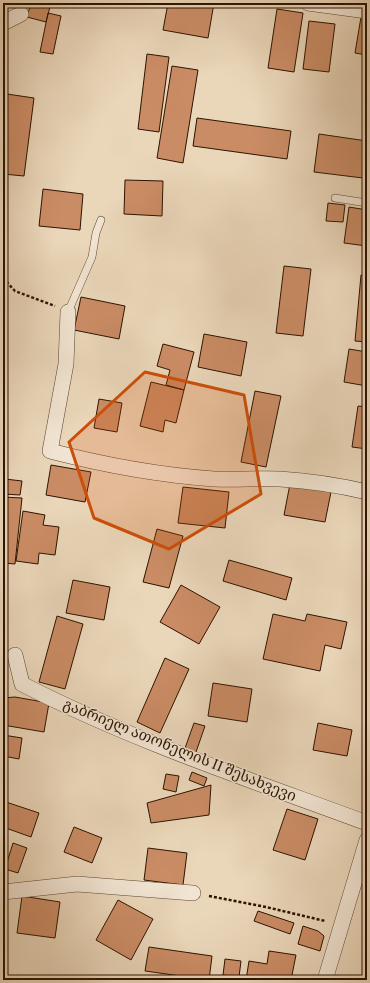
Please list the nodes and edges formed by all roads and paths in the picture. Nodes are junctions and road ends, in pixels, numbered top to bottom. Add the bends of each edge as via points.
1 (308, 3) edge
2 (367, 10) edge
3 (21, 14) dead end
4 (3, 23) edge
5 (335, 198) dead end
6 (367, 203) edge
7 (101, 220) dead end
8 (3, 278) edge
9 (68, 312) junction
10 (367, 492) edge
11 (15, 655) dead end
12 (367, 823) edge
13 (367, 840) edge
14 (3, 892) edge
15 (193, 893) joint
16 (342, 926) junction
17 (325, 980) edge

1 - 2 street
3 - 4 street
5 - 6 lane
7 - 9 lane via 92,257
8 - 9 path via 15,291
9 - 10 street via 66,364 50,451 154,473 215,479 281,479 336,484
11 - 12 street, გაბრიელ ათონელის II შესახვევი via 22,684 73,710 161,746
13 - 16 street
14 - 15 street via 77,884
15 - 16 path via 266,907
16 - 17 street

